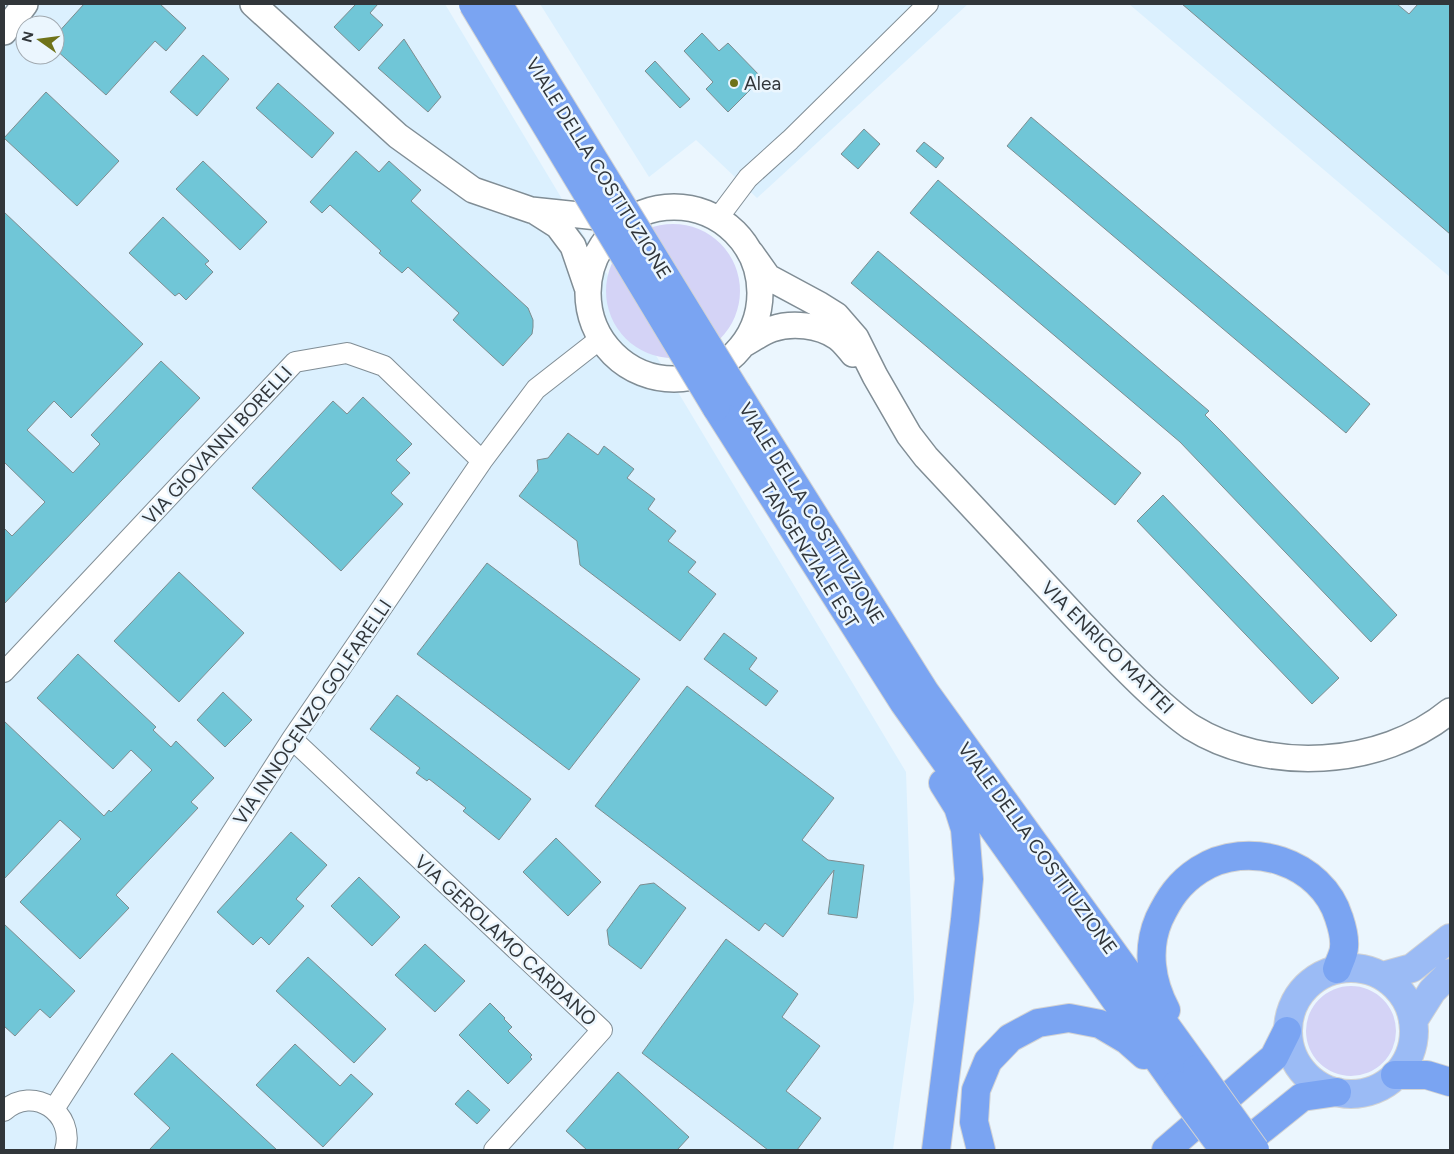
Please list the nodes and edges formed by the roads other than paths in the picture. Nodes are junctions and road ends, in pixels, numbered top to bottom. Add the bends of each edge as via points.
1 (25, 4) edge
2 (253, 4) edge
3 (473, 4) edge
4 (498, 4) edge
5 (928, 4) edge
6 (4, 32) edge
7 (531, 210) junction
8 (718, 218) junction
9 (627, 220) junction
10 (751, 253) junction
11 (587, 288) junction
12 (600, 339) junction
13 (744, 344) junction
14 (875, 376) junction
15 (726, 400) junction
16 (482, 461) junction
17 (4, 672) edge
18 (904, 703) junction
19 (1450, 710) edge
20 (1450, 725) edge
21 (1424, 729) junction
22 (292, 739) junction
23 (1450, 938) edge
24 (1337, 969) junction
25 (1450, 974) edge
26 (1383, 976) junction
27 (1413, 1021) junction
28 (1287, 1031) junction
29 (1395, 1075) junction
30 (1187, 1077) junction
31 (1450, 1082) edge
32 (1337, 1092) junction
33 (5, 1106) edge
34 (54, 1110) junction
35 (64, 1150) edge
36 (494, 1150) edge
37 (936, 1150) edge
38 (982, 1150) edge
39 (1166, 1150) edge
40 (1224, 1150) edge
41 (1236, 1150) edge
42 (1255, 1150) edge

1 - 6 street
2 - 7 street via 398,136 473,190
3 - 15 highway, VIALE DELLA COSTITUZIONE, bridge
4 - 15 highway, VIALE DELLA COSTITUZIONE, bridge
5 - 8 street via 748,178
7 - 9 street
7 - 11 street via 558,226 573,246
8 - 9 street via 696,209 672,206 649,210
8 - 10 street via 731,227
9 - 11 street via 607,238 593,261
10 - 13 street via 759,275 761,299 756,322
10 - 14 street, VIA ENRICO MATTEI via 768,277 836,315 856,338
11 - 12 street via 590,315
12 - 13 street via 616,358 636,371 659,379 707,374 728,361
12 - 16 street, VIA INNOCENZO GOLFARELLI via 536,389
13 - 14 street, VIA ENRICO MATTEI via 772,329 787,326 821,329 838,337
14 - 21 street, VIA ENRICO MATTEI via 908,435 926,458 1127,672 1166,709 1191,727 1251,751 1281,758 1316,759 1373,749
15 - 18 highway, TANGENZIALE EST
15 - 30 highway, VIALE DELLA COSTITUZIONE via 925,692 1151,1005
16 - 17 street, VIA GIOVANNI BORELLI via 384,366 347,354 295,362
16 - 22 street, VIA INNOCENZO GOLFARELLI
18 - 30 highway, VIALE DELLA COSTITUZIONE
18 - 37 highway via 916,738 958,807 968,851 965,920
19 - 21 street
20 - 21 street
22 - 34 street, VIA INNOCENZO GOLFARELLI
22 - 36 street, VIA GEROLAMO CARDANO via 602,1030
23 - 26 main road via 1412,968
24 - 26 main road via 1352,967
24 - 28 main road via 1317,977 1301,992 1291,1010
24 - 30 highway via 1344,949 1336,906 1323,887 1307,873 1268,857 1244,856 1224,859 1200,869 1168,900 1151,948 1159,997
25 - 27 main road via 1432,991
26 - 27 main road via 1408,1004
27 - 29 main road via 1413,1041 1407,1060
28 - 32 main road via 1291,1052 1301,1070 1317,1084
28 - 39 highway via 1274,1057
29 - 31 highway via 1427,1075
29 - 32 main road via 1378,1088 1358,1094
30 - 38 highway via 1100,1024 1069,1018 1038,1023 1010,1038 988,1061 976,1090 974,1122
30 - 40 highway, bridge
30 - 42 highway, bridge
32 - 41 highway via 1302,1097
33 - 34 street via 32,1100
34 - 35 street via 66,1127

